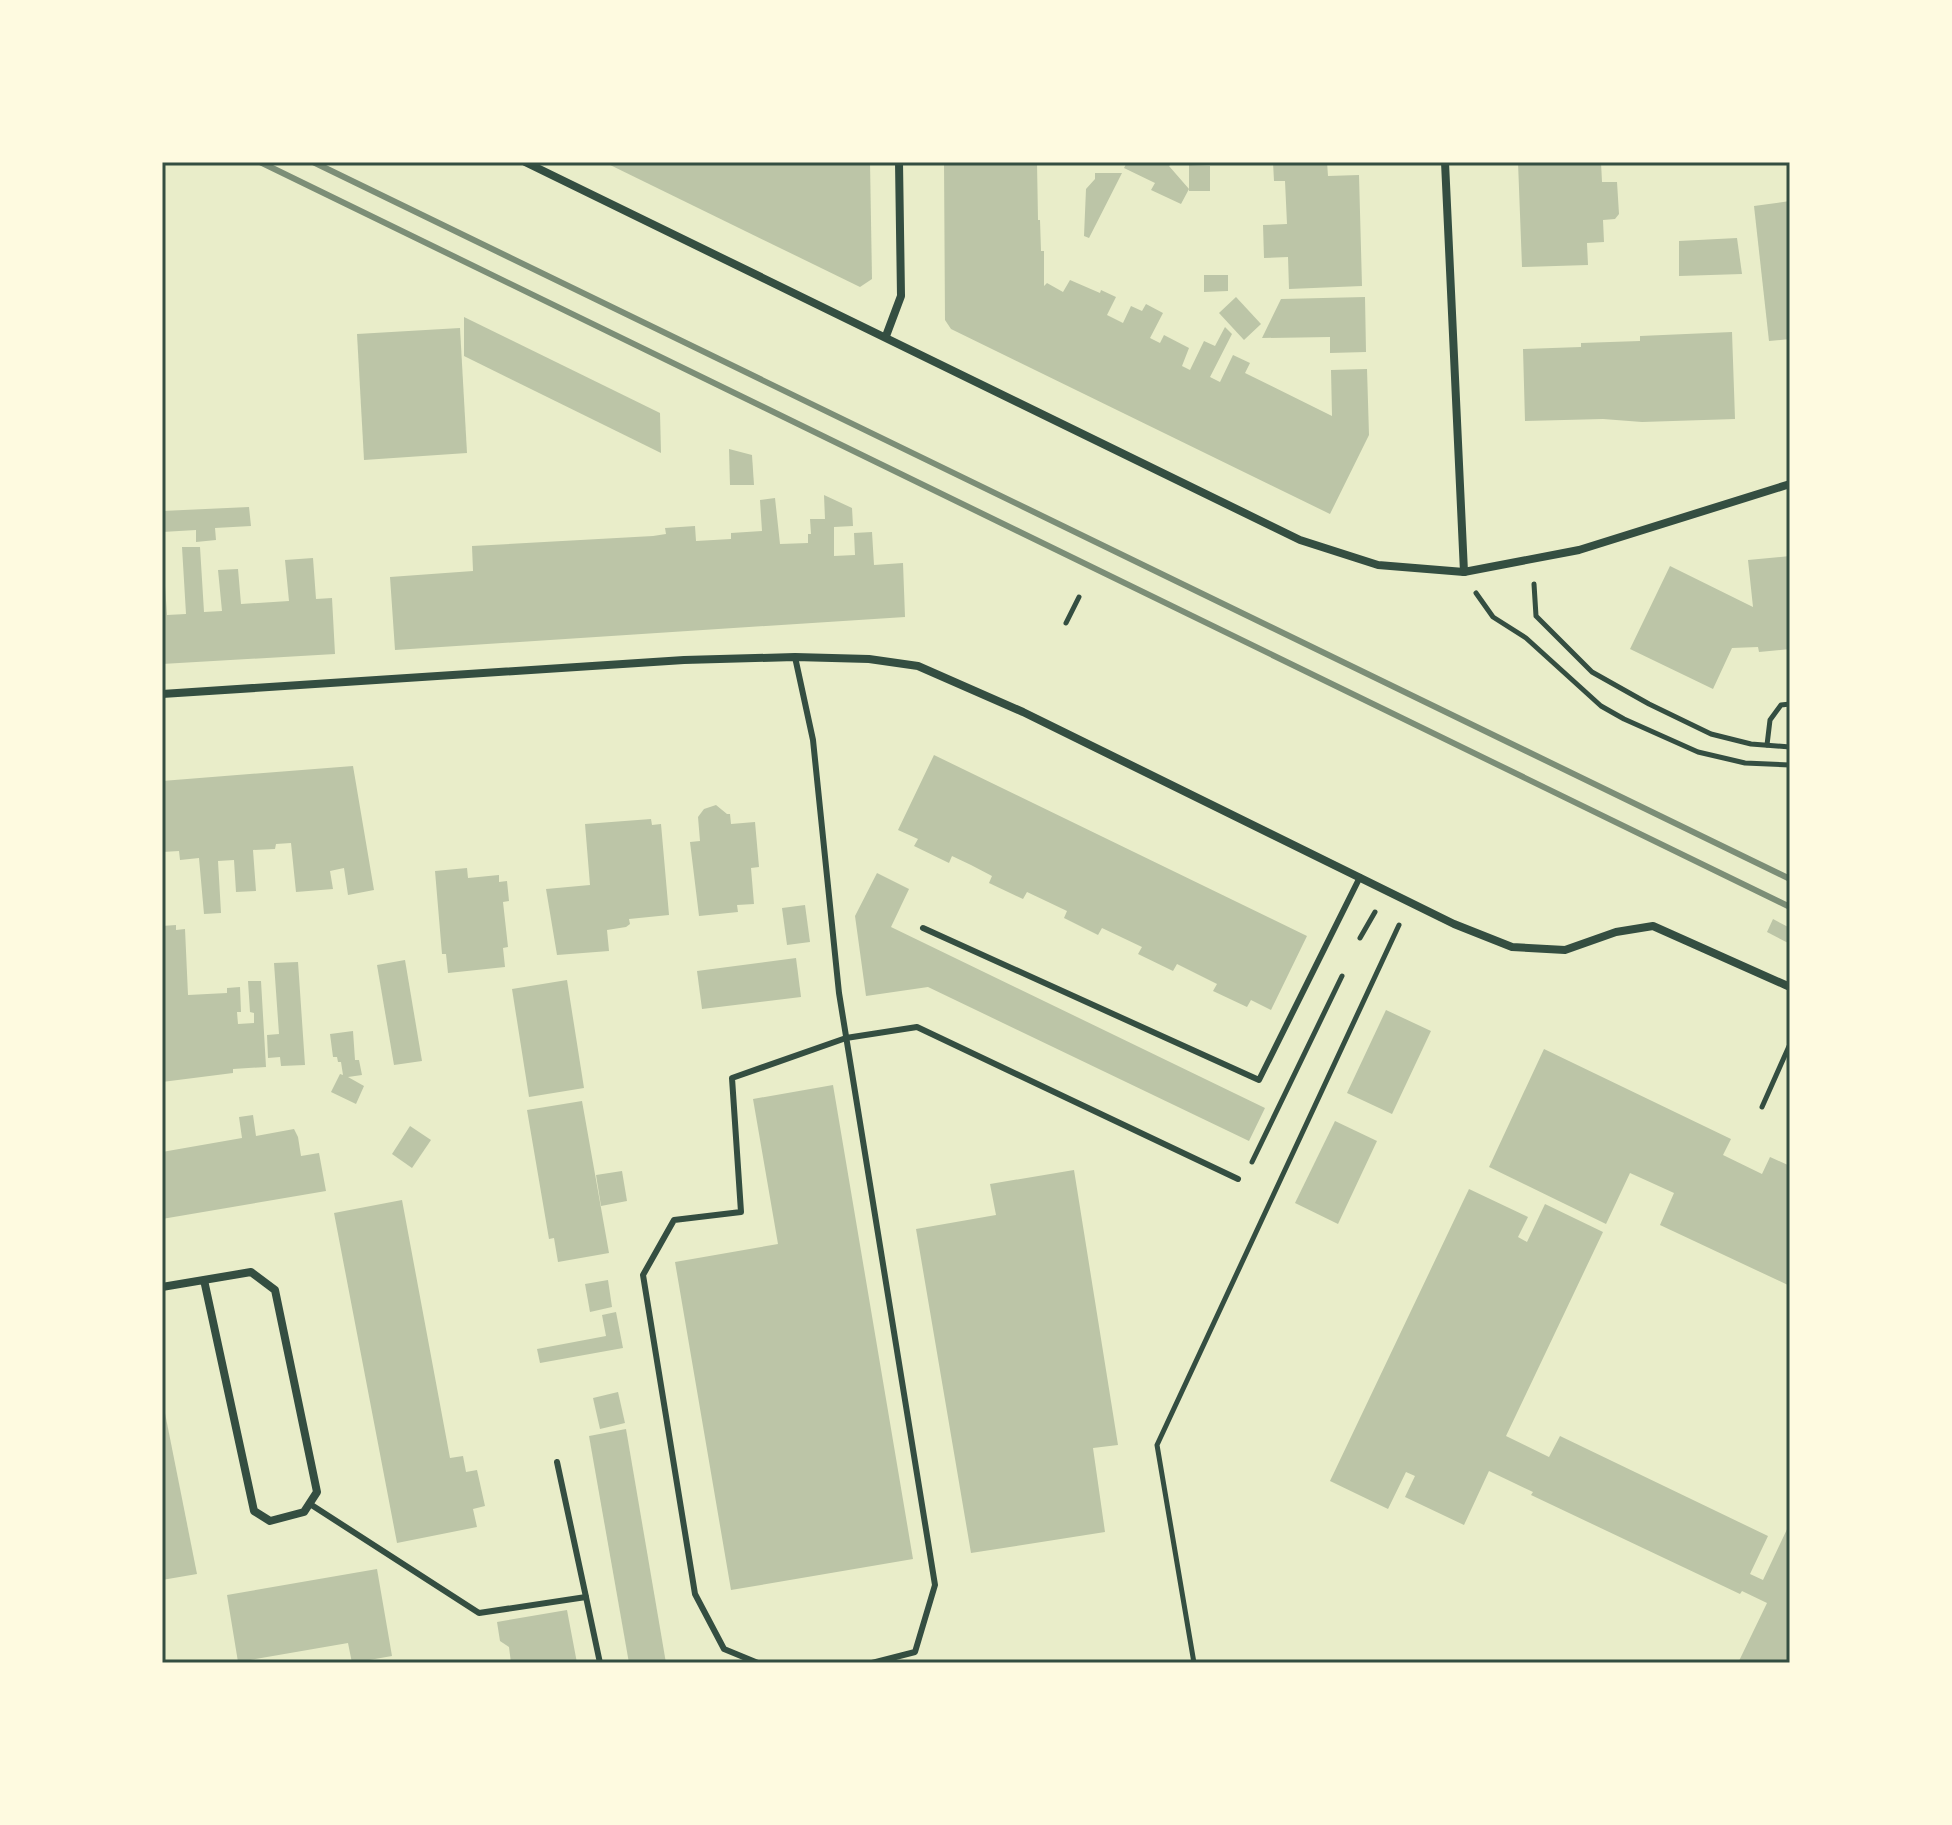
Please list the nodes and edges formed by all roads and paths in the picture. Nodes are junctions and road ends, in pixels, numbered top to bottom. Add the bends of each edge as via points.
1 (525, 162) edge
2 (899, 162) edge
3 (1445, 162) edge
4 (886, 336) junction
5 (1790, 484) edge
6 (1533, 559) junction
7 (1464, 572) junction
8 (1079, 597) dead end
9 (1066, 623) dead end
10 (795, 657) junction
11 (162, 694) edge
12 (1790, 704) edge
13 (1767, 745) junction
14 (1790, 747) edge
15 (1790, 765) edge
16 (1360, 876) junction
17 (1388, 891) junction
18 (1410, 902) junction
19 (923, 928) dead end
20 (1357, 943) dead end
21 (1344, 971) dead end
22 (1790, 987) edge
23 (846, 1038) junction
24 (1790, 1044) edge
25 (1762, 1107) dead end
26 (1238, 1179) joint
27 (204, 1280) junction
28 (162, 1287) edge
29 (557, 1462) dead end
30 (310, 1504) junction
31 (586, 1597) junction
32 (600, 1663) edge
33 (758, 1663) edge
34 (872, 1663) edge
35 (1194, 1663) edge

1 - 4 street
2 - 4 street via 901,296
3 - 7 street
4 - 7 street via 1300,540 1378,565
5 - 6 street via 1579,550
6 - 7 street
6 - 13 path via 1536,616 1592,672 1711,734
7 - 15 path via 1493,617 1537,648 1601,706 1698,752 1745,763
8 - 9 path
10 - 11 street
10 - 16 street via 918,666
10 - 23 lane via 813,740
12 - 13 path via 1781,705 1770,720
13 - 14 path
16 - 17 street
16 - 19 lane via 1259,1080
17 - 18 street
17 - 20 path
18 - 22 street via 1512,947 1565,950 1653,926
18 - 35 path via 1157,1445
21 - 26 path via 1248,1171
23 - 26 lane via 917,1027
23 - 33 lane via 732,1078 741,1212 674,1220 643,1275 695,1594 724,1649
23 - 34 lane via 935,1585 915,1652
24 - 25 path
27 - 28 street
27 - 30 street via 251,1272 275,1290 317,1492
27 - 30 street via 254,1511 270,1521 304,1512
29 - 31 lane
30 - 31 lane via 479,1613
31 - 32 lane

